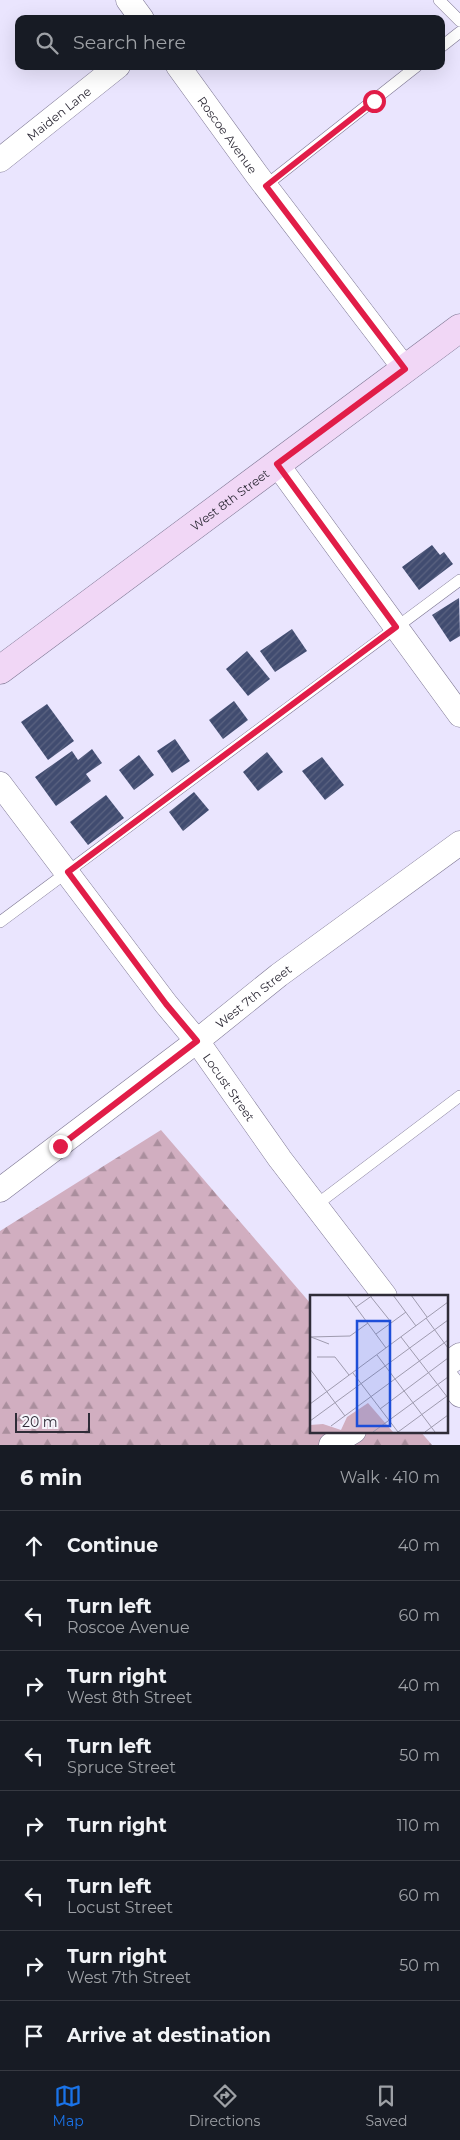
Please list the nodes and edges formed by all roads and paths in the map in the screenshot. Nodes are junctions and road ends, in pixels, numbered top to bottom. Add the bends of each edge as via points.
1 (128, 0) edge
2 (439, 0) edge
3 (139, 15) edge
4 (460, 21) edge
5 (460, 32) edge
6 (445, 44) edge
7 (113, 70) edge
8 (181, 70) edge
9 (412, 70) edge
10 (0, 160) edge
11 (266, 186) junction
12 (460, 328) edge
13 (405, 369) junction
14 (277, 464) junction
15 (460, 580) edge
16 (396, 627) junction
17 (0, 670) edge
18 (460, 715) edge
19 (0, 784) edge
20 (460, 843) edge
21 (68, 872) junction
22 (0, 922) edge
23 (197, 1041) junction
24 (460, 1096) edge
25 (0, 1190) edge
26 (316, 1206) junction
27 (384, 1295) edge
28 (460, 1355) edge
29 (448, 1364) edge
30 (448, 1380) edge
31 (460, 1395) edge
32 (352, 1432) edge
33 (331, 1445) edge

1 - 3 street
2 - 4 lane
5 - 6 lane
7 - 10 street, Maiden Lane
8 - 11 street, Roscoe Avenue
9 - 11 lane
11 - 13 street, Roscoe Avenue
12 - 13 main road, West 8th Street
13 - 14 main road, West 8th Street
14 - 16 street
14 - 17 main road, West 8th Street
15 - 16 lane
16 - 18 street
16 - 21 lane
19 - 21 street, Locust Street
20 - 23 street, West 7th Street via 279,975
21 - 22 lane
21 - 23 street, Locust Street
23 - 25 street, West 7th Street
23 - 26 street, Locust Street
24 - 26 lane
26 - 27 street, Locust Street
28 - 29 street
30 - 31 street
32 - 33 street

